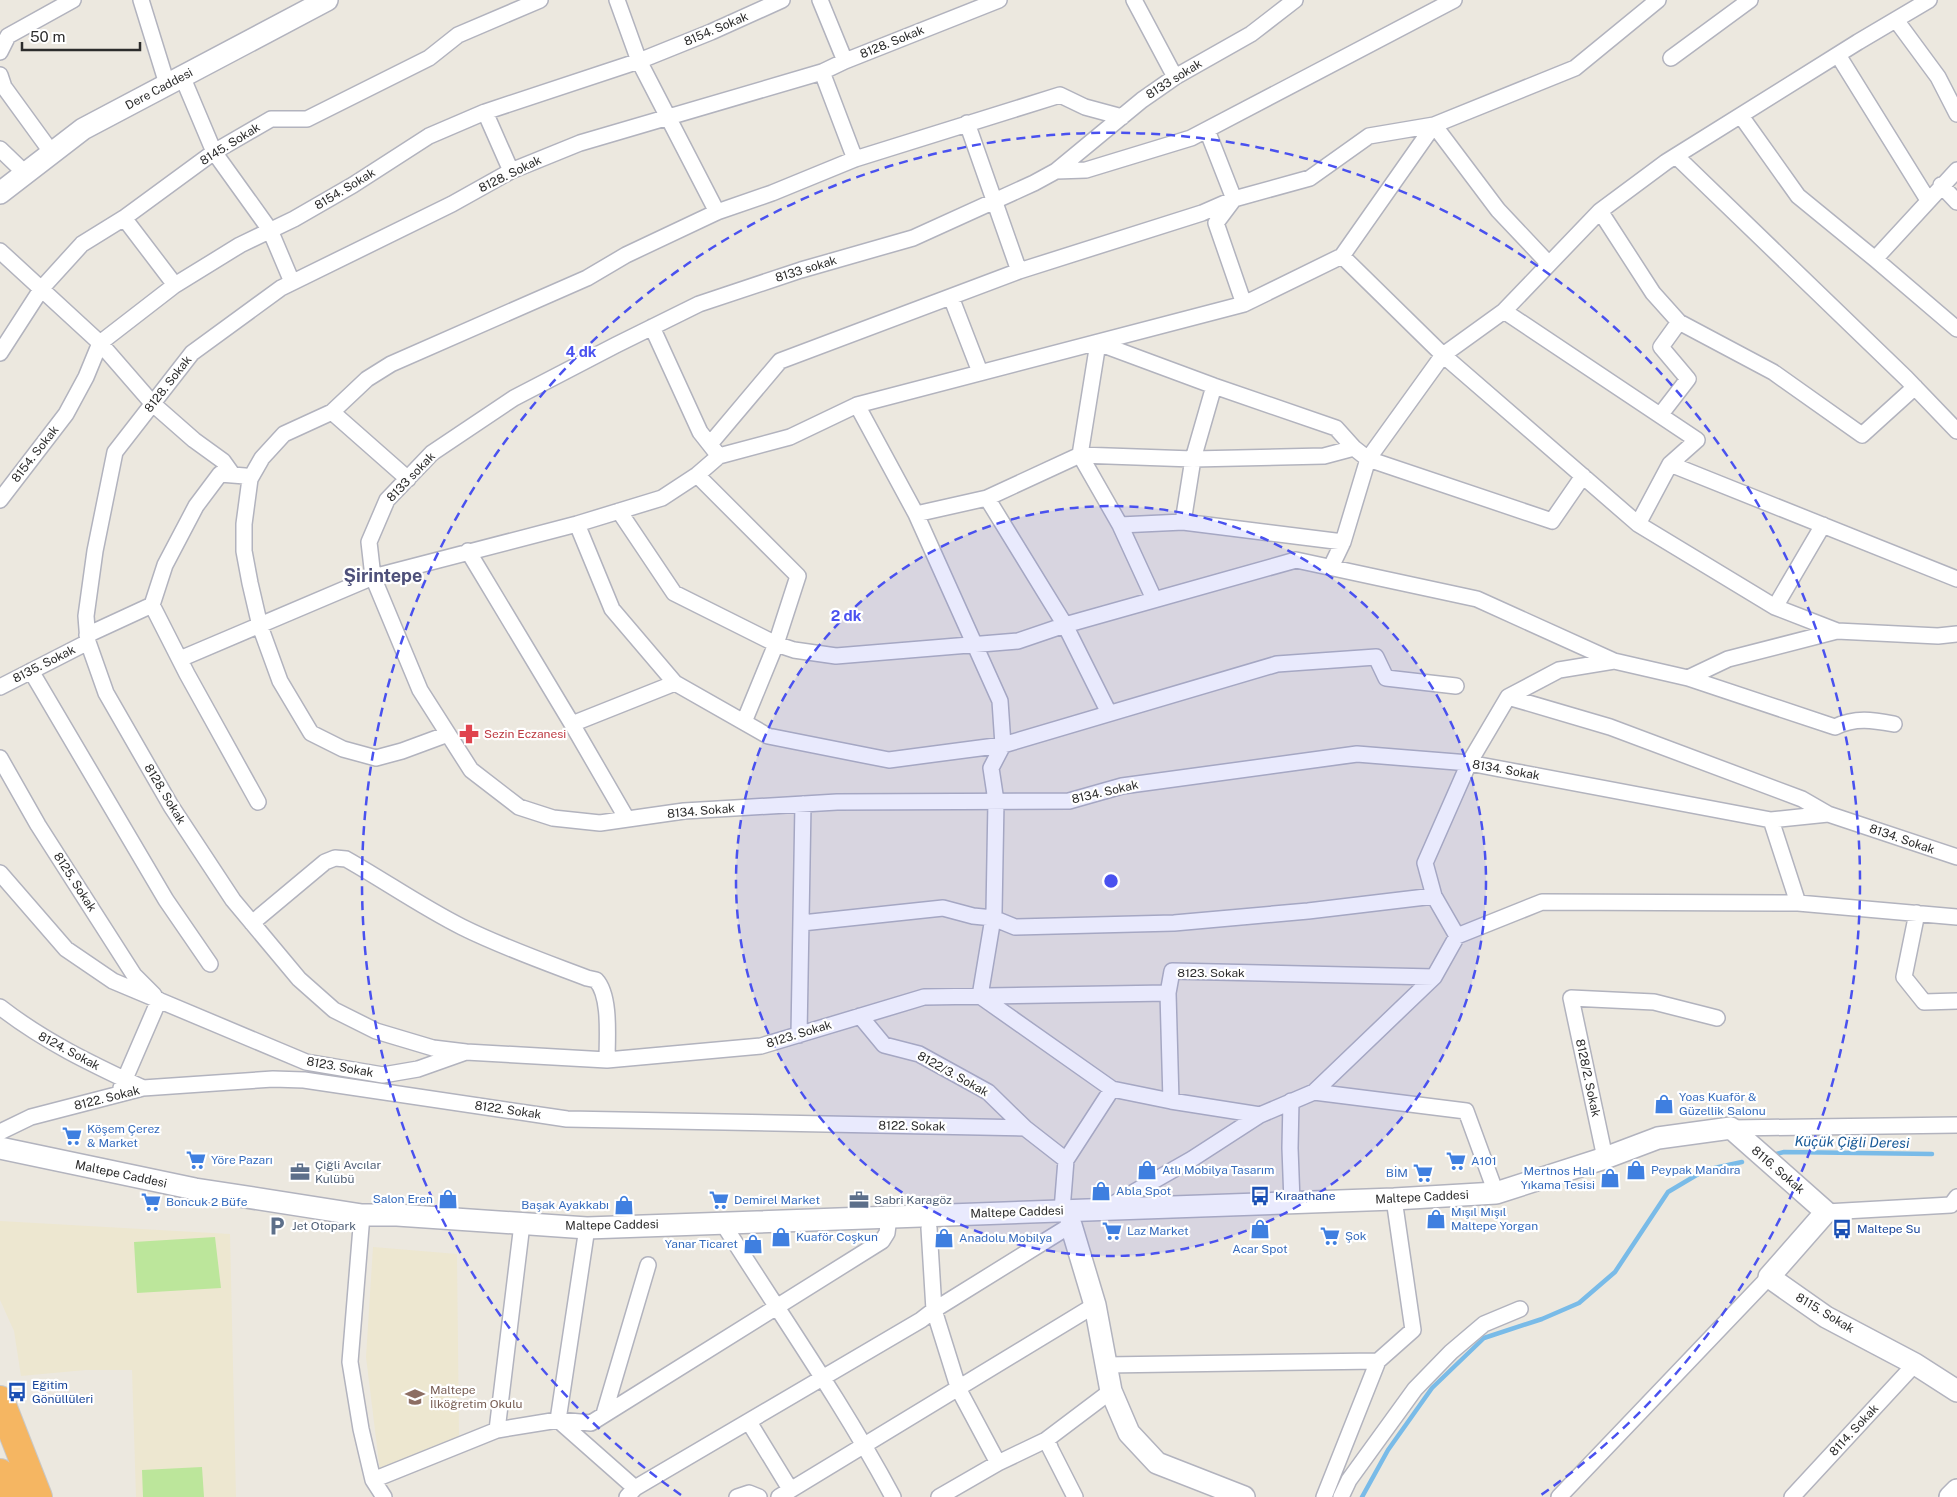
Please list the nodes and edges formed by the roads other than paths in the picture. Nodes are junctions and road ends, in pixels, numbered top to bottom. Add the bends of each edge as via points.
1 (73, 0) edge
2 (141, 0) edge
3 (327, 0) edge
4 (540, 0) edge
5 (617, 0) edge
6 (782, 0) edge
7 (820, 0) edge
8 (999, 0) edge
9 (1134, 0) edge
10 (1295, 0) edge
11 (1454, 0) edge
12 (1658, 0) edge
13 (1750, 0) edge
14 (1929, 0) edge
15 (1274, 7) edge
16 (1896, 20) junction
17 (0, 52) edge
18 (1838, 55) junction
19 (1671, 58) dead end
20 (639, 60) junction
21 (845, 61) junction
22 (822, 72) junction
23 (0, 75) edge
24 (1175, 78) junction
25 (175, 80) junction
26 (485, 112) junction
27 (1957, 114) edge
28 (1742, 116) junction
29 (669, 117) junction
30 (1122, 117) junction
31 (967, 123) junction
32 (1434, 126) junction
33 (1207, 130) junction
34 (0, 149) edge
35 (214, 152) junction
36 (52, 153) junction
37 (1676, 156) junction
38 (855, 159) junction
39 (1957, 170) edge
40 (511, 171) junction
41 (1056, 171) junction
42 (25, 173) junction
43 (1941, 185) junction
44 (0, 193) edge
45 (1234, 199) junction
46 (1928, 200) junction
47 (995, 201) junction
48 (1957, 202) edge
49 (1600, 211) junction
50 (717, 212) junction
51 (124, 218) junction
52 (270, 230) junction
53 (0, 251) edge
54 (1342, 256) junction
55 (1875, 259) junction
56 (1549, 264) junction
57 (1019, 271) junction
58 (292, 282) junction
59 (175, 285) junction
60 (42, 288) junction
61 (951, 297) junction
62 (1244, 304) junction
63 (1504, 311) junction
64 (1678, 322) junction
65 (652, 327) junction
66 (1957, 329) edge
67 (1098, 342) junction
68 (100, 343) junction
69 (0, 353) edge
70 (1443, 355) junction
71 (980, 372) junction
72 (1214, 386) junction
73 (1915, 387) junction
74 (153, 404) junction
75 (857, 405) junction
76 (332, 412) junction
77 (1661, 414) junction
78 (1957, 431) edge
79 (1354, 448) junction
80 (714, 450) junction
81 (1080, 455) junction
82 (1192, 459) junction
83 (1368, 459) junction
84 (1670, 464) junction
85 (697, 474) junction
86 (233, 475) junction
87 (1583, 476) junction
88 (408, 479) junction
89 (250, 480) junction
90 (987, 498) junction
91 (0, 500) edge
92 (619, 512) junction
93 (916, 514) junction
94 (1183, 522) junction
95 (577, 524) junction
96 (1638, 524) junction
97 (1120, 525) junction
98 (1823, 525) junction
99 (1343, 542) junction
100 (468, 551) junction
101 (1331, 567) junction
102 (373, 577) junction
103 (1957, 578) edge
104 (1154, 599) junction
105 (152, 605) junction
106 (1775, 607) junction
107 (1065, 624) junction
108 (260, 626) junction
109 (1837, 631) junction
110 (1957, 634) edge
111 (88, 638) junction
112 (973, 643) junction
113 (776, 644) junction
114 (180, 659) junction
115 (1614, 660) junction
116 (31, 671) junction
117 (1688, 678) junction
118 (675, 683) junction
119 (1456, 686) dead end
120 (0, 687) edge
121 (1508, 697) junction
122 (1109, 713) junction
123 (744, 722) junction
124 (572, 724) junction
125 (1894, 724) dead end
126 (448, 734) junction
127 (1003, 745) junction
128 (0, 758) edge
129 (1469, 764) junction
130 (996, 801) junction
131 (258, 802) dead end
132 (804, 804) junction
133 (1828, 814) junction
134 (626, 819) junction
135 (1770, 820) junction
136 (1957, 858) edge
137 (2, 879) edge
138 (1434, 896) junction
139 (1798, 903) junction
140 (1917, 914) junction
141 (1957, 917) edge
142 (993, 918) junction
143 (802, 923) junction
144 (252, 924) junction
145 (1457, 936) junction
146 (210, 964) dead end
147 (1434, 977) junction
148 (1168, 993) junction
149 (980, 996) junction
150 (159, 1000) junction
151 (1957, 1001) edge
152 (0, 1007) edge
153 (860, 1016) junction
154 (1716, 1018) dead end
155 (798, 1035) junction
156 (466, 1052) junction
157 (607, 1060) junction
158 (306, 1062) junction
159 (273, 1079) junction
160 (125, 1080) junction
161 (143, 1088) junction
162 (1112, 1089) junction
163 (1314, 1092) junction
164 (118, 1096) junction
165 (1171, 1101) junction
166 (1291, 1102) junction
167 (1260, 1114) junction
168 (1957, 1125) edge
169 (1025, 1128) junction
170 (1731, 1128) junction
171 (0, 1132) edge
172 (0, 1148) edge
173 (1604, 1158) junction
174 (1066, 1160) junction
175 (1496, 1193) junction
176 (1957, 1197) edge
177 (1394, 1199) junction
178 (1292, 1202) junction
179 (1104, 1209) junction
180 (1826, 1212) junction
181 (362, 1215) junction
182 (889, 1217) junction
183 (1067, 1218) junction
184 (722, 1222) junction
185 (522, 1224) junction
186 (586, 1228) junction
187 (929, 1228) dead end
188 (648, 1266) dead end
189 (1769, 1277) junction
190 (1095, 1306) junction
191 (776, 1308) junction
192 (1520, 1309) dead end
193 (934, 1310) junction
194 (1378, 1361) junction
195 (1106, 1364) junction
196 (1916, 1364) junction
197 (823, 1376) junction
198 (959, 1390) junction
199 (1110, 1391) junction
200 (1957, 1391) edge
201 (0, 1400) edge
202 (604, 1414) junction
203 (558, 1420) junction
204 (749, 1422) junction
205 (498, 1430) junction
206 (1046, 1440) junction
207 (866, 1445) junction
208 (998, 1463) junction
209 (0, 1473) edge
210 (372, 1480) junction
211 (1957, 1490) edge
212 (631, 1492) edge
213 (785, 1493) edge
214 (9, 1497) edge
215 (38, 1497) edge
216 (384, 1497) edge
217 (737, 1497) edge
218 (759, 1497) edge
219 (893, 1497) edge
220 (939, 1497) edge
221 (1076, 1497) edge
222 (1244, 1497) edge
223 (1324, 1497) edge
224 (1341, 1497) edge
225 (1559, 1497) edge
226 (1792, 1497) edge
227 (1950, 1497) edge

1 - 17 street via 8,36
2 - 25 street
3 - 25 street, Dere Caddesi
4 - 35 street, 8145. Sokak via 458,35 429,58 307,119 271,119
5 - 20 street
6 - 20 street, 8154. Sokak
7 - 21 street
8 - 21 street, 8128. Sokak
9 - 24 street
10 - 15 street, 8133 sokak
11 - 33 street
12 - 32 street via 1575,68
13 - 19 street
14 - 16 street
15 - 24 street, 8133 sokak via 1251,34
16 - 18 street
16 - 27 street via 1938,77
18 - 28 street
18 - 46 street
20 - 26 street, 8154. Sokak
20 - 29 street
21 - 22 street, 8128. Sokak
22 - 29 street, 8128. Sokak
22 - 38 street
23 - 36 street via 4,87
24 - 30 street, 8133 sokak
25 - 35 street
25 - 36 street, Dere Caddesi via 83,129
26 - 40 street
26 - 52 street, 8154. Sokak via 429,136 294,220
28 - 37 street
28 - 55 street via 1798,196
29 - 40 street, 8128. Sokak via 580,143
29 - 50 street
30 - 31 street via 1085,107 1060,94
30 - 41 street, 8133 sokak
31 - 38 street
31 - 47 street
32 - 45 street via 1370,136 1310,178
32 - 54 street
32 - 56 street via 1498,210
33 - 41 street via 1109,164 1086,170
33 - 45 street
34 - 42 street
35 - 51 street, 8145. Sokak
35 - 52 street
36 - 42 street, Dere Caddesi
37 - 49 street
37 - 73 street
38 - 50 street
39 - 43 street
40 - 58 street, 8128. Sokak via 452,204
41 - 47 street, 8133 sokak
42 - 44 street, Dere Caddesi
43 - 46 street
43 - 48 street
45 - 57 street via 1202,213
45 - 62 street via 1216,223
46 - 55 street
47 - 57 street
47 - 65 street, 8133 sokak via 913,238 699,304
49 - 56 street
49 - 64 street via 1653,293
50 - 76 street via 626,255 587,278 391,364 368,379
51 - 59 street
51 - 60 street, 8145. Sokak via 82,244
52 - 58 street
52 - 59 street, 8154. Sokak via 240,244
53 - 60 street
54 - 62 street
54 - 70 street
55 - 66 street
56 - 63 street
57 - 61 street
58 - 74 street, 8128. Sokak via 192,353
59 - 68 street, 8154. Sokak
60 - 68 street
60 - 69 street, 8145. Sokak
61 - 71 street
61 - 80 street via 780,361
62 - 67 street
63 - 70 street
63 - 77 street
64 - 73 street via 1774,372 1862,435
64 - 77 street via 1661,347 1688,380
65 - 80 street via 700,432
65 - 88 street, 8133 sokak via 514,398 432,453
67 - 71 street
67 - 72 street
67 - 81 street
68 - 74 street
68 - 91 street, 8154. Sokak via 66,414
70 - 83 street
70 - 87 street
71 - 75 street
72 - 79 street via 1336,428
72 - 82 street
73 - 78 street
74 - 86 street via 223,461
74 - 111 street, 8128. Sokak via 115,452 95,551 86,616
75 - 80 street via 790,437
75 - 93 street
76 - 88 street
76 - 89 street via 284,434 262,458
77 - 84 street via 1697,440
79 - 82 street via 1324,456
79 - 83 street
80 - 85 street
81 - 82 street
81 - 90 street
81 - 97 street
82 - 94 street
83 - 87 street via 1552,522
83 - 99 street
84 - 96 street
84 - 98 street
85 - 92 street via 662,498
85 - 113 street via 798,576
86 - 89 street
86 - 105 street via 220,474 196,506 165,566
87 - 96 street
88 - 102 street, 8133 sokak via 387,500 369,542
89 - 108 street via 244,551
90 - 93 street
90 - 107 street
92 - 95 street
92 - 113 street via 674,593
93 - 112 street
94 - 97 street
94 - 99 street
95 - 100 street
95 - 118 street via 612,609
96 - 106 street
97 - 104 street
98 - 103 street
98 - 106 street
99 - 101 street
100 - 102 street
100 - 124 street
101 - 104 street via 1296,560
101 - 115 street via 1477,599
102 - 108 street
102 - 126 street, 8134. Sokak via 420,690
104 - 107 street
105 - 111 street, 8135. Sokak
105 - 114 street
106 - 109 street
107 - 112 street via 1018,641
107 - 122 street
108 - 114 street
108 - 126 street via 280,681 311,733 342,749 376,758
109 - 110 street
109 - 117 street via 1728,659
111 - 116 street, 8135. Sokak
111 - 144 street, 8128. Sokak via 106,693 171,806
112 - 113 street via 836,656
112 - 127 street via 1000,701
113 - 123 street
114 - 131 street
115 - 117 street
115 - 121 street via 1559,670
116 - 120 street, 8135. Sokak
116 - 146 street via 166,900
117 - 125 street via 1835,727 1864,719
118 - 123 street
118 - 124 street
119 - 122 street via 1386,678 1376,657 1277,664
121 - 129 street
121 - 133 street via 1610,727 1802,799
122 - 127 street
123 - 127 street via 768,736 888,760
124 - 134 street
126 - 134 street, 8134. Sokak via 471,770 519,808 553,818 600,823
127 - 130 street via 991,768
128 - 150 street, 8125. Sokak via 38,826 134,975
129 - 130 street, 8134. Sokak via 1356,754 1122,786 1068,801
129 - 135 street, 8134. Sokak
129 - 138 street via 1425,863
130 - 132 street, 8134. Sokak
130 - 142 street
132 - 134 street, 8134. Sokak via 684,811
132 - 143 street
133 - 135 street, 8134. Sokak
133 - 136 street, 8134. Sokak
135 - 139 street
137 - 150 street, 8123. Sokak via 66,950 114,981
138 - 142 street via 1174,923 1015,927
138 - 145 street
139 - 140 street
139 - 145 street via 1542,902
140 - 141 street
140 - 151 street via 1904,977 1924,1002
142 - 143 street via 943,908
142 - 149 street
143 - 155 street
144 - 156 street, 8128. Sokak via 299,979 334,1010 376,1031 433,1048
144 - 157 street via 325,862 335,858 346,859 461,927 596,980 602,989 608,1024
145 - 147 street
147 - 148 street, 8123. Sokak via 1172,971
147 - 163 street
148 - 149 street, 8123. Sokak
148 - 165 street
149 - 153 street, 8123. Sokak via 924,997
149 - 162 street
150 - 158 street, 8123. Sokak
150 - 160 street
152 - 160 street, 8124. Sokak via 25,1027 64,1050
153 - 155 street, 8123. Sokak
153 - 169 street, 8122/3. Sokak via 884,1045 919,1054 988,1092
154 - 173 street, 8128/2. Sokak via 1654,1002 1571,998
155 - 157 street, 8123. Sokak via 761,1046
156 - 157 street, 8123. Sokak
156 - 158 street, 8123. Sokak via 418,1069 383,1075
158 - 159 street
159 - 161 street, 8122. Sokak
159 - 169 street, 8122. Sokak via 304,1080 567,1118
160 - 161 street, 8124. Sokak
160 - 164 street
161 - 164 street, 8122. Sokak
162 - 165 street
162 - 174 street
163 - 166 street
163 - 175 street via 1466,1111
164 - 171 street, 8122. Sokak via 30,1117
165 - 167 street
166 - 167 street
166 - 178 street
167 - 179 street via 1192,1160
168 - 170 street
169 - 174 street, 8122/3. Sokak
170 - 173 street, Maltepe Caddesi via 1658,1138
170 - 180 street, 8116. Sokak
172 - 181 street, Maltepe Caddesi via 195,1189
173 - 175 street, Maltepe Caddesi
174 - 183 street
175 - 177 street, Maltepe Caddesi
176 - 180 street via 1951,1205
177 - 178 street, Maltepe Caddesi
177 - 194 street via 1413,1330
178 - 179 street, Maltepe Caddesi
179 - 183 street, Maltepe Caddesi
180 - 189 street
181 - 185 street, Maltepe Caddesi
181 - 210 street via 350,1362
182 - 183 street, Maltepe Caddesi
182 - 184 street, Maltepe Caddesi
182 - 191 street via 887,1233 882,1241
183 - 190 street
183 - 193 street
184 - 186 street, Maltepe Caddesi
184 - 191 street
185 - 186 street, Maltepe Caddesi
185 - 205 street
186 - 203 street
187 - 193 street
188 - 202 street
189 - 196 street, 8115. Sokak via 1826,1317
189 - 225 street
190 - 195 street
190 - 198 street
191 - 197 street
191 - 202 street
192 - 224 street via 1484,1324 1415,1389 1349,1480
193 - 197 street
193 - 198 street
194 - 195 street
194 - 223 street
195 - 199 street
196 - 200 street, 8115. Sokak
196 - 226 street, 8114. Sokak
197 - 204 street
197 - 207 street
198 - 207 street
198 - 208 street
199 - 206 street
199 - 222 street via 1129,1433 1157,1463
201 - 215 highway
202 - 203 street via 591,1423
203 - 205 street
203 - 212 street
204 - 212 street
204 - 213 street
205 - 210 street
206 - 208 street
206 - 221 street
207 - 213 street
207 - 219 street
208 - 220 street
209 - 214 highway
210 - 216 street
211 - 227 street
217 - 218 street via 749,1492

